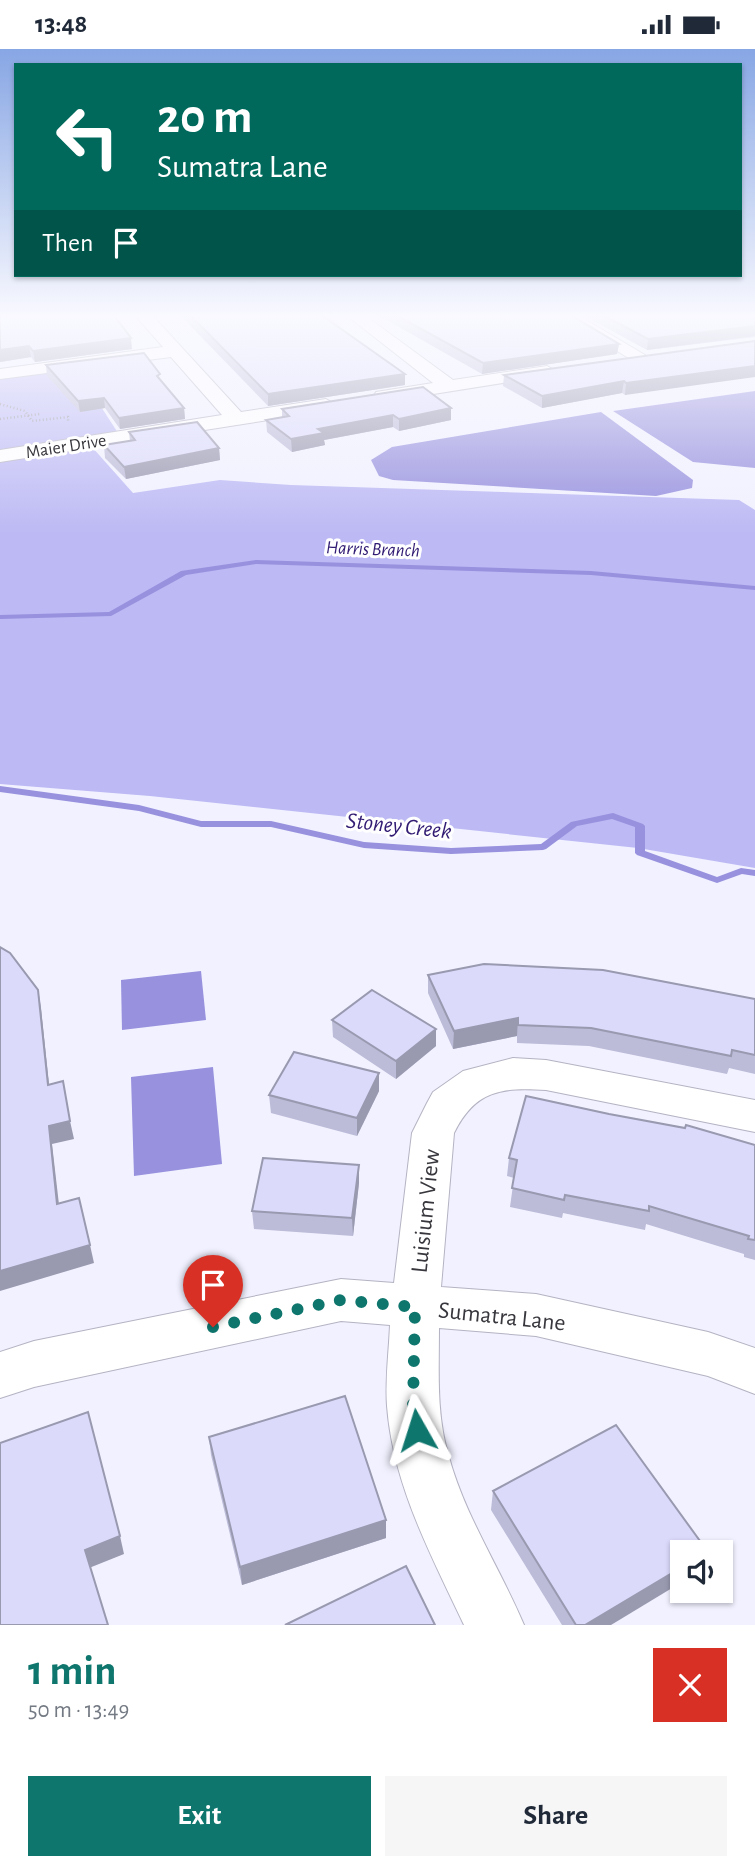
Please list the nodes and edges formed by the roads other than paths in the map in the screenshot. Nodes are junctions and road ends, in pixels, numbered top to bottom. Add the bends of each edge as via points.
1 (208, 388) edge
2 (439, 388) edge
3 (369, 398) edge
4 (343, 403) edge
5 (236, 419) junction
6 (0, 456) edge
7 (755, 1116) edge
8 (415, 1307) junction
9 (755, 1371) edge
10 (0, 1375) edge
11 (494, 1625) edge

1 - 5 street
2 - 3 street
4 - 5 street, Maier Drive
5 - 6 street, Maier Drive
7 - 8 street, Luisium View via 545,1075 513,1073 478,1082 448,1103 433,1133
8 - 9 street, Sumatra Lane via 536,1315 708,1353
8 - 10 street, Sumatra Lane via 341,1300
8 - 11 street, Luisium View via 413,1405 421,1455 436,1503

